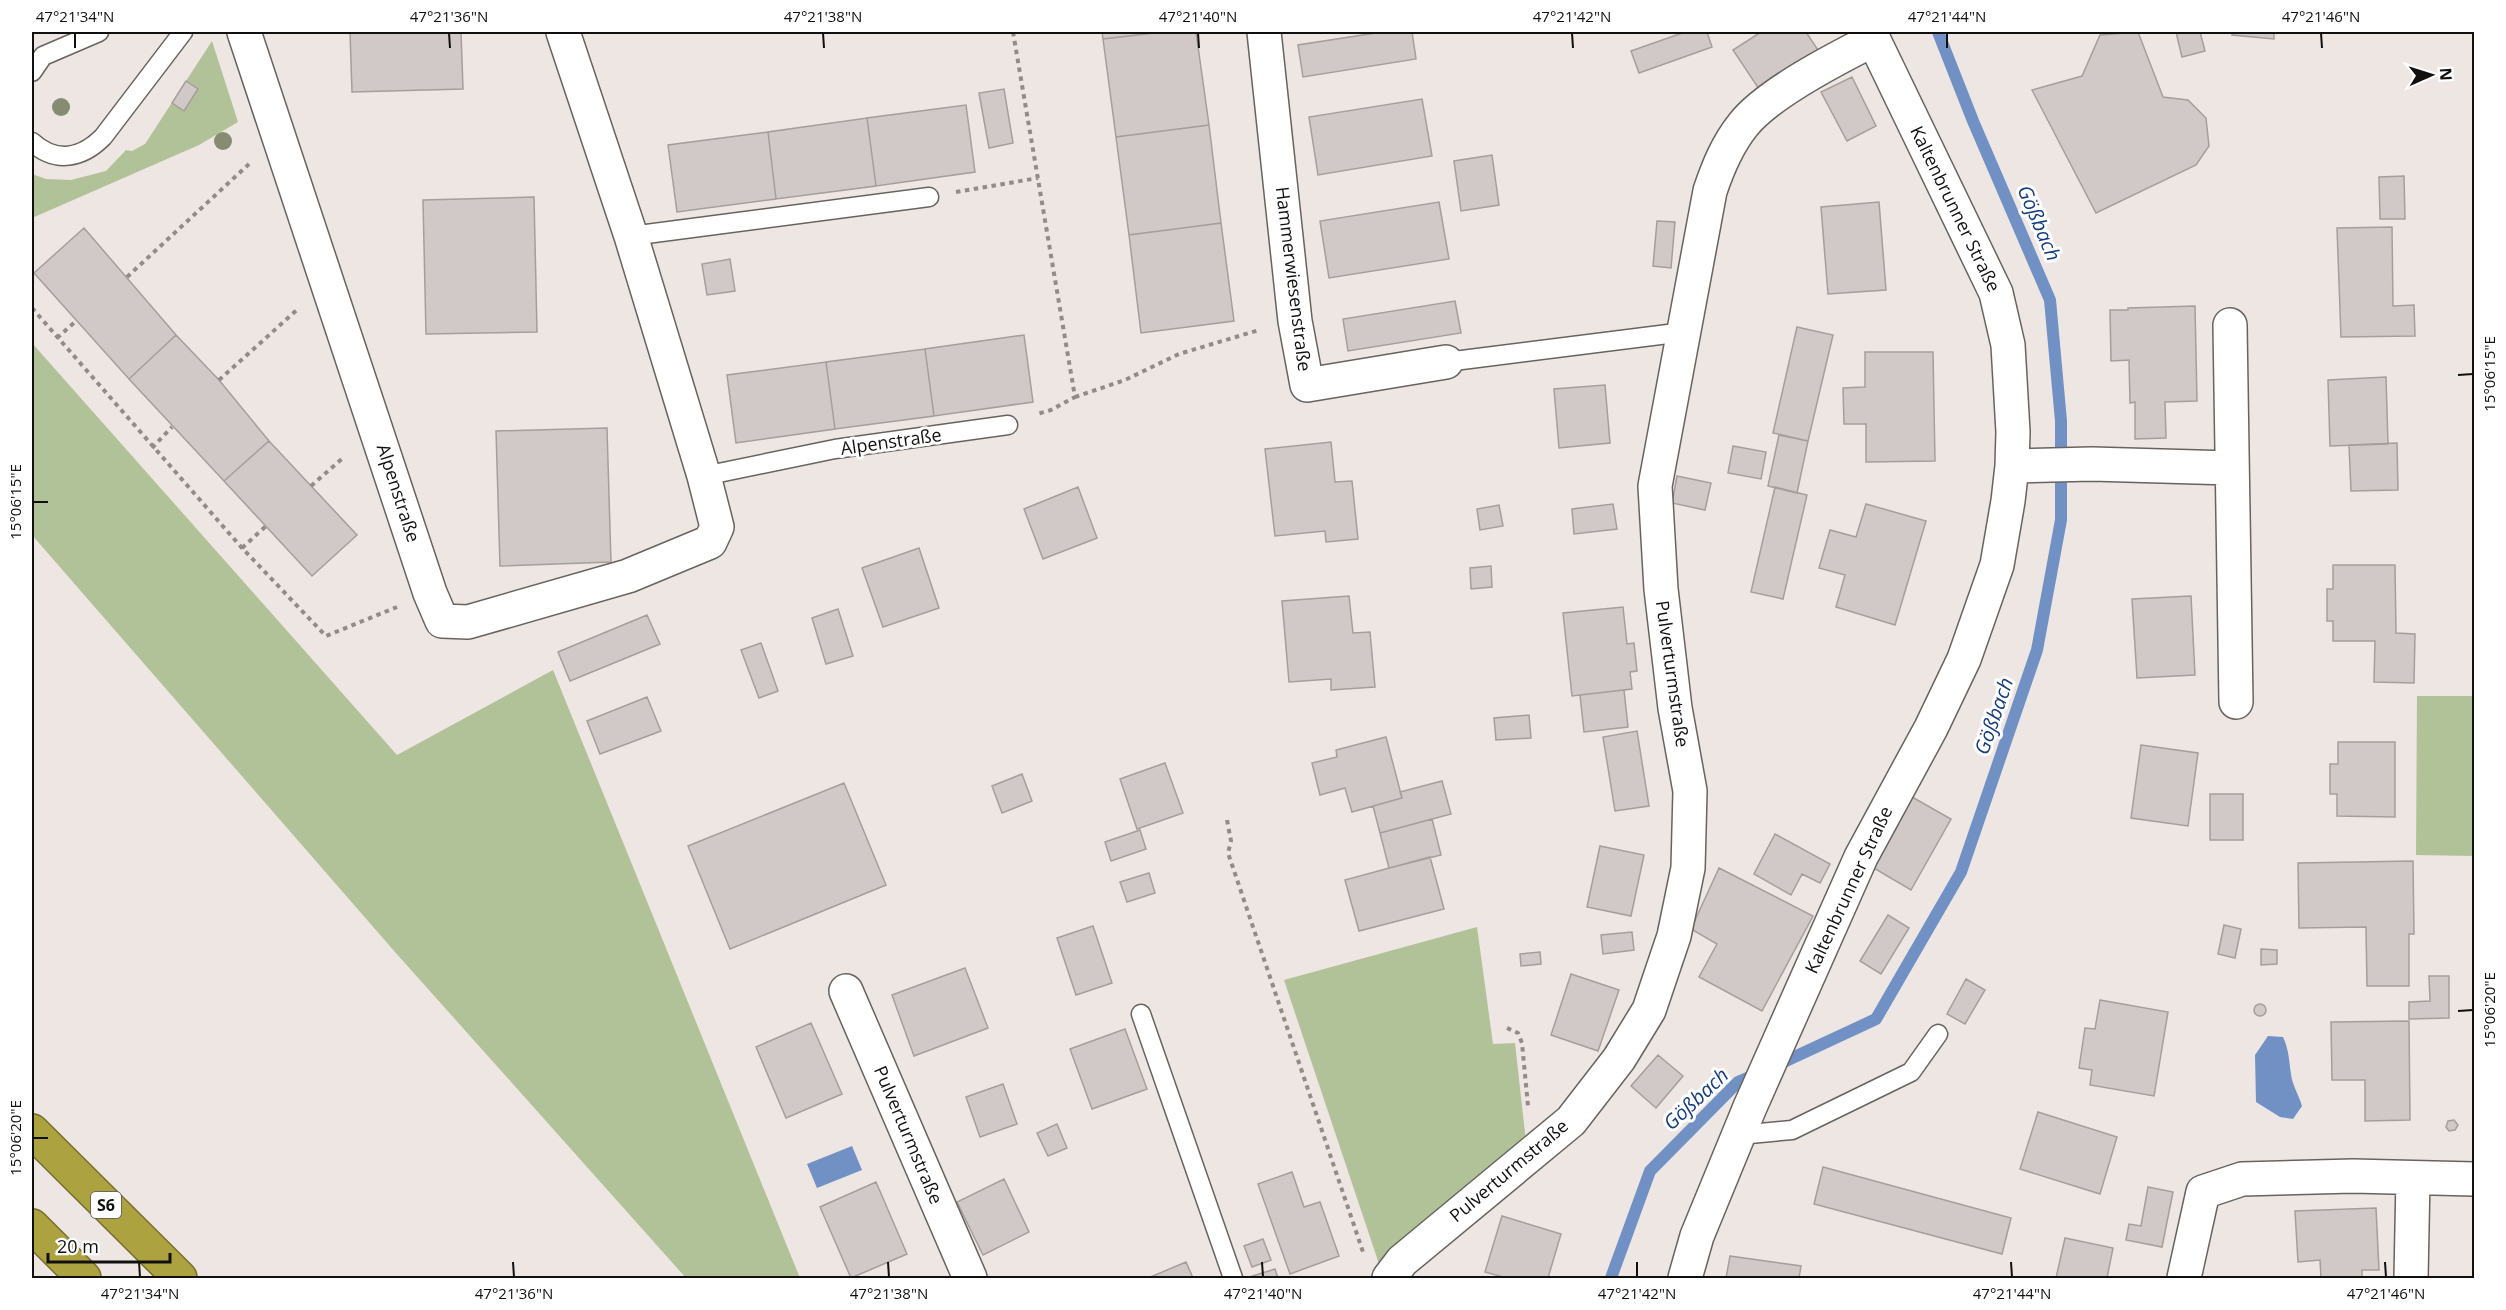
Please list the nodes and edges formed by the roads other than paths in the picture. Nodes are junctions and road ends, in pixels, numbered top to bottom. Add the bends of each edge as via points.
1 (99, 32) edge
2 (183, 32) edge
3 (244, 32) edge
4 (563, 32) edge
5 (1263, 32) edge
6 (1872, 36) edge
7 (32, 72) edge
8 (32, 142) edge
9 (929, 197) road end
10 (631, 236) junction
11 (2230, 325) dead end
12 (1684, 332) junction
13 (1446, 362) joint
14 (1008, 425) dead end
15 (2024, 467) junction
16 (2231, 468) junction
17 (704, 476) junction
18 (2236, 702) dead end
19 (846, 991) dead end
20 (1141, 1014) dead end
21 (1938, 1034) dead end
22 (1745, 1121) junction
23 (32, 1131) edge
24 (2413, 1178) junction
25 (2475, 1179) edge
26 (32, 1226) edge
27 (84, 1278) edge
28 (180, 1278) edge
29 (970, 1278) edge
30 (1233, 1278) edge
31 (1389, 1278) edge
32 (1685, 1278) edge
33 (2184, 1278) edge
34 (2411, 1278) edge

1 - 7 lane via 43,56
2 - 8 lane via 92,148 81,153 52,155
3 - 17 street, Alpenstraße via 442,621 468,622 628,576 710,542 717,527
4 - 10 street, Alpenstraße
5 - 13 street, Hammerwiesenstraße via 1295,321 1307,385
6 - 12 street, Pulverturmstraße via 1780,93 1744,124 1721,159 1710,191
6 - 15 street, Kaltenbrunner Straße via 1996,293 2008,345
9 - 10 lane
10 - 17 street, Alpenstraße
11 - 16 street
12 - 13 lane
12 - 31 street, Pulverturmstraße via 1655,486 1661,589 1675,708 1690,791 1688,868 1674,936 1648,1010 1619,1059 1571,1121 1402,1260
14 - 17 lane, Alpenstraße via 835,449
15 - 16 street via 2092,464
15 - 22 street, Kaltenbrunner Straße via 1964,659 1861,857
16 - 18 street
19 - 29 street, Pulverturmstraße
20 - 30 lane
21 - 22 lane via 1911,1072 1792,1130
22 - 32 street, Kaltenbrunner Straße via 1697,1236
23 - 28 highway, S6
24 - 25 street
24 - 33 street via 2242,1179 2203,1192
24 - 34 street
26 - 27 highway

